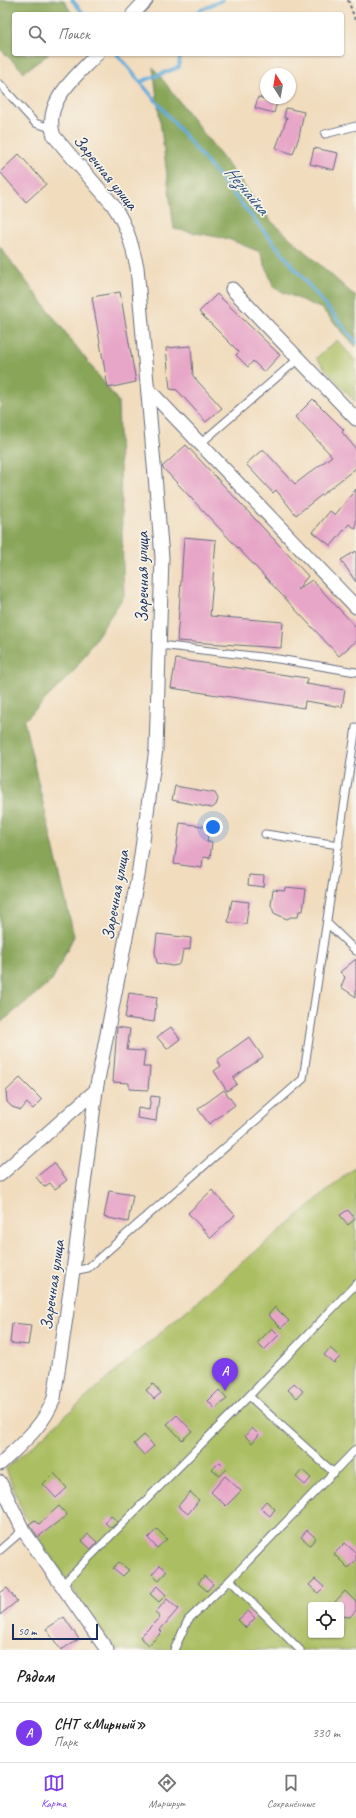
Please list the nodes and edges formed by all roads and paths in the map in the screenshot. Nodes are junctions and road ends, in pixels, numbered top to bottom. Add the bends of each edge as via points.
1 (146, 0) edge
2 (348, 0) edge
3 (135, 12) edge
4 (356, 22) edge
5 (95, 56) edge
6 (0, 84) edge
7 (356, 126) edge
8 (51, 128) junction
9 (325, 134) dead end
10 (232, 289) dead end
11 (298, 359) junction
12 (148, 389) junction
13 (356, 419) edge
14 (201, 443) junction
15 (354, 602) edge
16 (160, 645) junction
17 (356, 672) edge
18 (356, 727) edge
19 (265, 834) dead end
20 (339, 845) junction
21 (327, 923) junction
22 (356, 951) edge
23 (96, 1090) junction
24 (0, 1175) edge
25 (73, 1271) junction
26 (356, 1284) edge
27 (249, 1396) junction
28 (356, 1449) edge
29 (0, 1464) edge
30 (334, 1473) junction
31 (0, 1482) edge
32 (24, 1530) junction
33 (0, 1550) edge
34 (230, 1580) junction
35 (62, 1585) junction
36 (108, 1650) edge
37 (174, 1650) edge
38 (300, 1650) edge

1 - 3 street
2 - 4 path
5 - 8 street, Заречная улица via 57,98 50,117
6 - 8 lane via 35,123
7 - 9 lane
8 - 12 street, Заречная улица via 54,136 113,206 127,228 137,267
10 - 11 street
11 - 13 street
11 - 14 lane
12 - 14 street
12 - 16 street, Заречная улица via 162,557
14 - 15 street
16 - 17 lane via 278,659
16 - 23 street, Заречная улица via 156,749 139,868
18 - 20 lane
19 - 20 lane
20 - 21 lane
21 - 22 lane
21 - 25 lane via 303,1079 88,1268
23 - 24 street
23 - 25 street, Заречная улица
25 - 29 street, Заречная улица via 54,1398 49,1412
26 - 27 lane
27 - 30 lane
27 - 35 lane
28 - 30 lane
30 - 34 lane
31 - 32 street
32 - 33 lane
32 - 35 street
34 - 37 lane via 188,1620
34 - 38 lane
35 - 36 street

